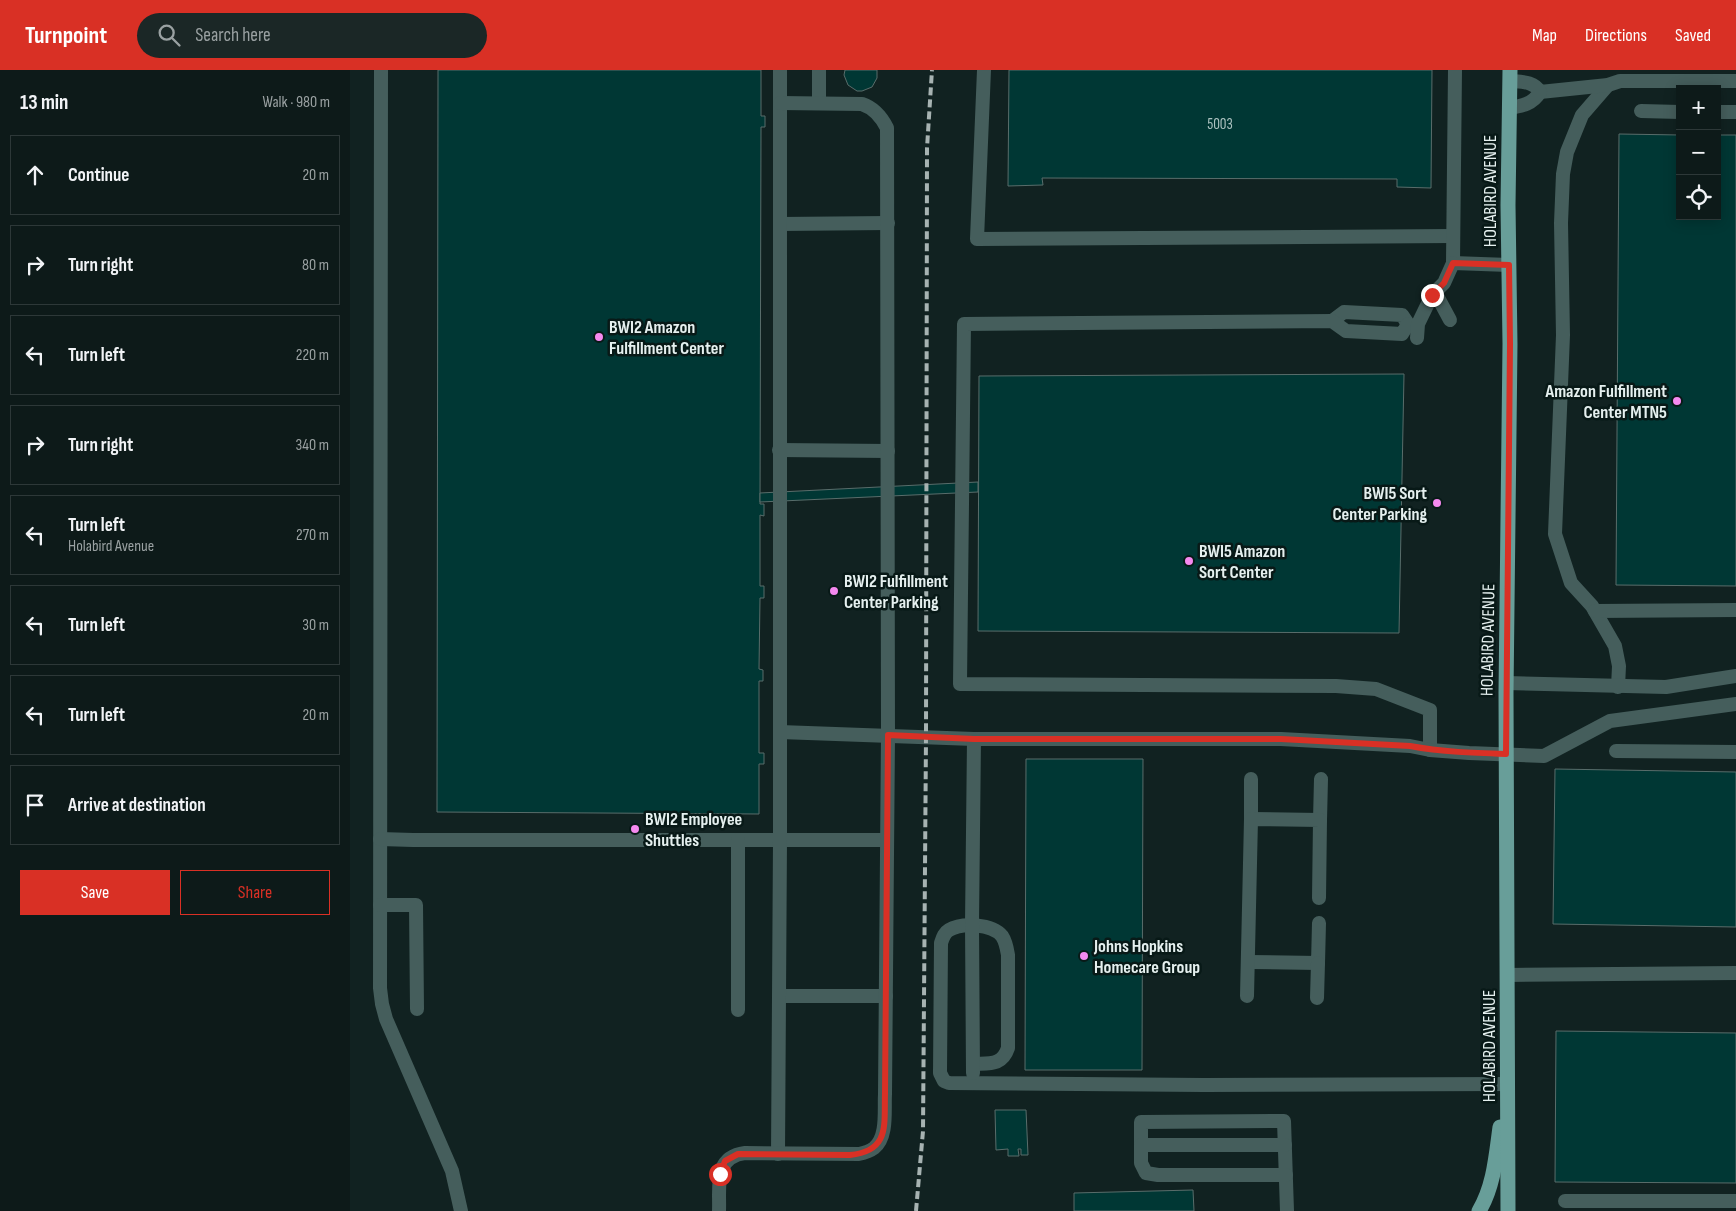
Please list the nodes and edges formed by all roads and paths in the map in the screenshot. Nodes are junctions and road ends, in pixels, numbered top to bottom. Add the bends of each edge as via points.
1 (382, 70) edge
2 (780, 70) edge
3 (819, 70) edge
4 (984, 70) edge
5 (1455, 70) edge
6 (1510, 76) edge
7 (1736, 81) edge
8 (1608, 85) junction
9 (1540, 92) junction
10 (780, 102) junction
11 (819, 103) junction
12 (1509, 108) junction
13 (1641, 111) dead end
14 (1676, 112) edge
15 (1721, 112) edge
16 (1736, 112) edge
17 (888, 223) junction
18 (780, 224) junction
19 (1454, 236) junction
20 (1453, 263) junction
21 (1509, 265) junction
22 (1435, 292) junction
23 (1450, 320) dead end
24 (1332, 321) junction
25 (1414, 328) junction
26 (780, 450) junction
27 (888, 451) junction
28 (1736, 610) edge
29 (1595, 611) junction
30 (1736, 676) edge
31 (1506, 684) junction
32 (1618, 687) junction
33 (1736, 704) edge
34 (780, 732) junction
35 (888, 735) junction
36 (974, 739) junction
37 (1430, 750) junction
38 (1616, 750) dead end
39 (1736, 752) edge
40 (1506, 754) junction
41 (1252, 779) dead end
42 (1321, 779) dead end
43 (1251, 819) junction
44 (1320, 820) junction
45 (380, 839) junction
46 (738, 840) junction
47 (780, 840) junction
48 (887, 840) junction
49 (1320, 898) dead end
50 (380, 905) junction
51 (1319, 923) dead end
52 (972, 924) junction
53 (1248, 962) junction
54 (1318, 963) junction
55 (1736, 973) edge
56 (1507, 975) junction
57 (779, 996) junction
58 (886, 996) junction
59 (1247, 996) dead end
60 (1317, 998) dead end
61 (417, 1009) dead end
62 (738, 1010) dead end
63 (972, 1064) junction
64 (972, 1084) junction
65 (1507, 1084) junction
66 (1141, 1145) junction
67 (1285, 1145) junction
68 (778, 1154) junction
69 (1286, 1175) junction
70 (1565, 1201) dead end
71 (1736, 1201) edge
72 (461, 1211) edge
73 (719, 1211) edge
74 (1287, 1211) edge
75 (1479, 1211) edge
76 (1508, 1211) edge

1 - 45 lane
2 - 10 lane
3 - 11 lane
4 - 19 lane via 978,239
5 - 19 lane
6 - 9 lane via 1534,85
6 - 12 main road, HOLABIRD AVENUE
7 - 8 lane via 1620,81
8 - 9 lane
8 - 29 lane via 1582,115 1567,152 1561,223 1563,335 1555,534 1571,583
9 - 12 lane via 1526,105
10 - 11 lane
10 - 18 lane
11 - 17 lane via 862,104 874,110 884,122 888,135
12 - 21 main road, HOLABIRD AVENUE
13 - 14 lane
15 - 16 lane
17 - 18 lane
17 - 27 lane
18 - 26 lane
19 - 20 lane
20 - 21 lane
20 - 22 lane via 1444,283
21 - 31 main road, HOLABIRD AVENUE
22 - 23 lane
22 - 25 lane
24 - 25 lane via 1346,331 1402,334
24 - 25 lane via 1344,312 1367,312 1402,315
24 - 37 lane via 964,324 960,684 1336,686 1376,689 1430,710
26 - 27 lane
26 - 34 lane
27 - 35 lane
28 - 29 lane
29 - 32 lane via 1615,646 1619,666
30 - 32 lane via 1666,687
31 - 32 lane
31 - 40 main road, HOLABIRD AVENUE
33 - 40 lane via 1610,721 1544,756
34 - 35 lane
34 - 47 lane
35 - 36 lane
35 - 48 lane
36 - 37 lane via 1281,739 1410,746
36 - 52 lane
37 - 40 lane
38 - 39 lane
40 - 56 main road, HOLABIRD AVENUE
41 - 43 lane
42 - 44 lane
43 - 44 lane
43 - 53 lane
44 - 49 lane
45 - 46 lane
45 - 50 lane
46 - 47 lane
46 - 62 lane
47 - 48 lane
47 - 57 lane
48 - 58 lane
50 - 61 lane via 416,905
50 - 72 lane via 382,1004 396,1044 452,1171
51 - 54 lane
52 - 63 lane
52 - 63 lane via 994,930 1002,936 1008,955 1008,1048 1000,1061
52 - 64 lane via 950,929 941,943 940,1073 949,1083
53 - 54 lane
53 - 59 lane
54 - 60 lane
55 - 56 lane
56 - 65 main road, HOLABIRD AVENUE
57 - 58 lane
57 - 68 lane
58 - 68 lane via 885,1094 879,1142 874,1148 859,1154
63 - 64 lane
64 - 65 lane
65 - 75 main road via 1492,1180
65 - 76 main road, HOLABIRD AVENUE
66 - 67 lane
66 - 67 lane via 1141,1122 1284,1121
66 - 69 lane via 1141,1162 1146,1173
67 - 69 lane
68 - 73 lane via 738,1154 725,1161 720,1174
69 - 74 lane
70 - 71 lane

